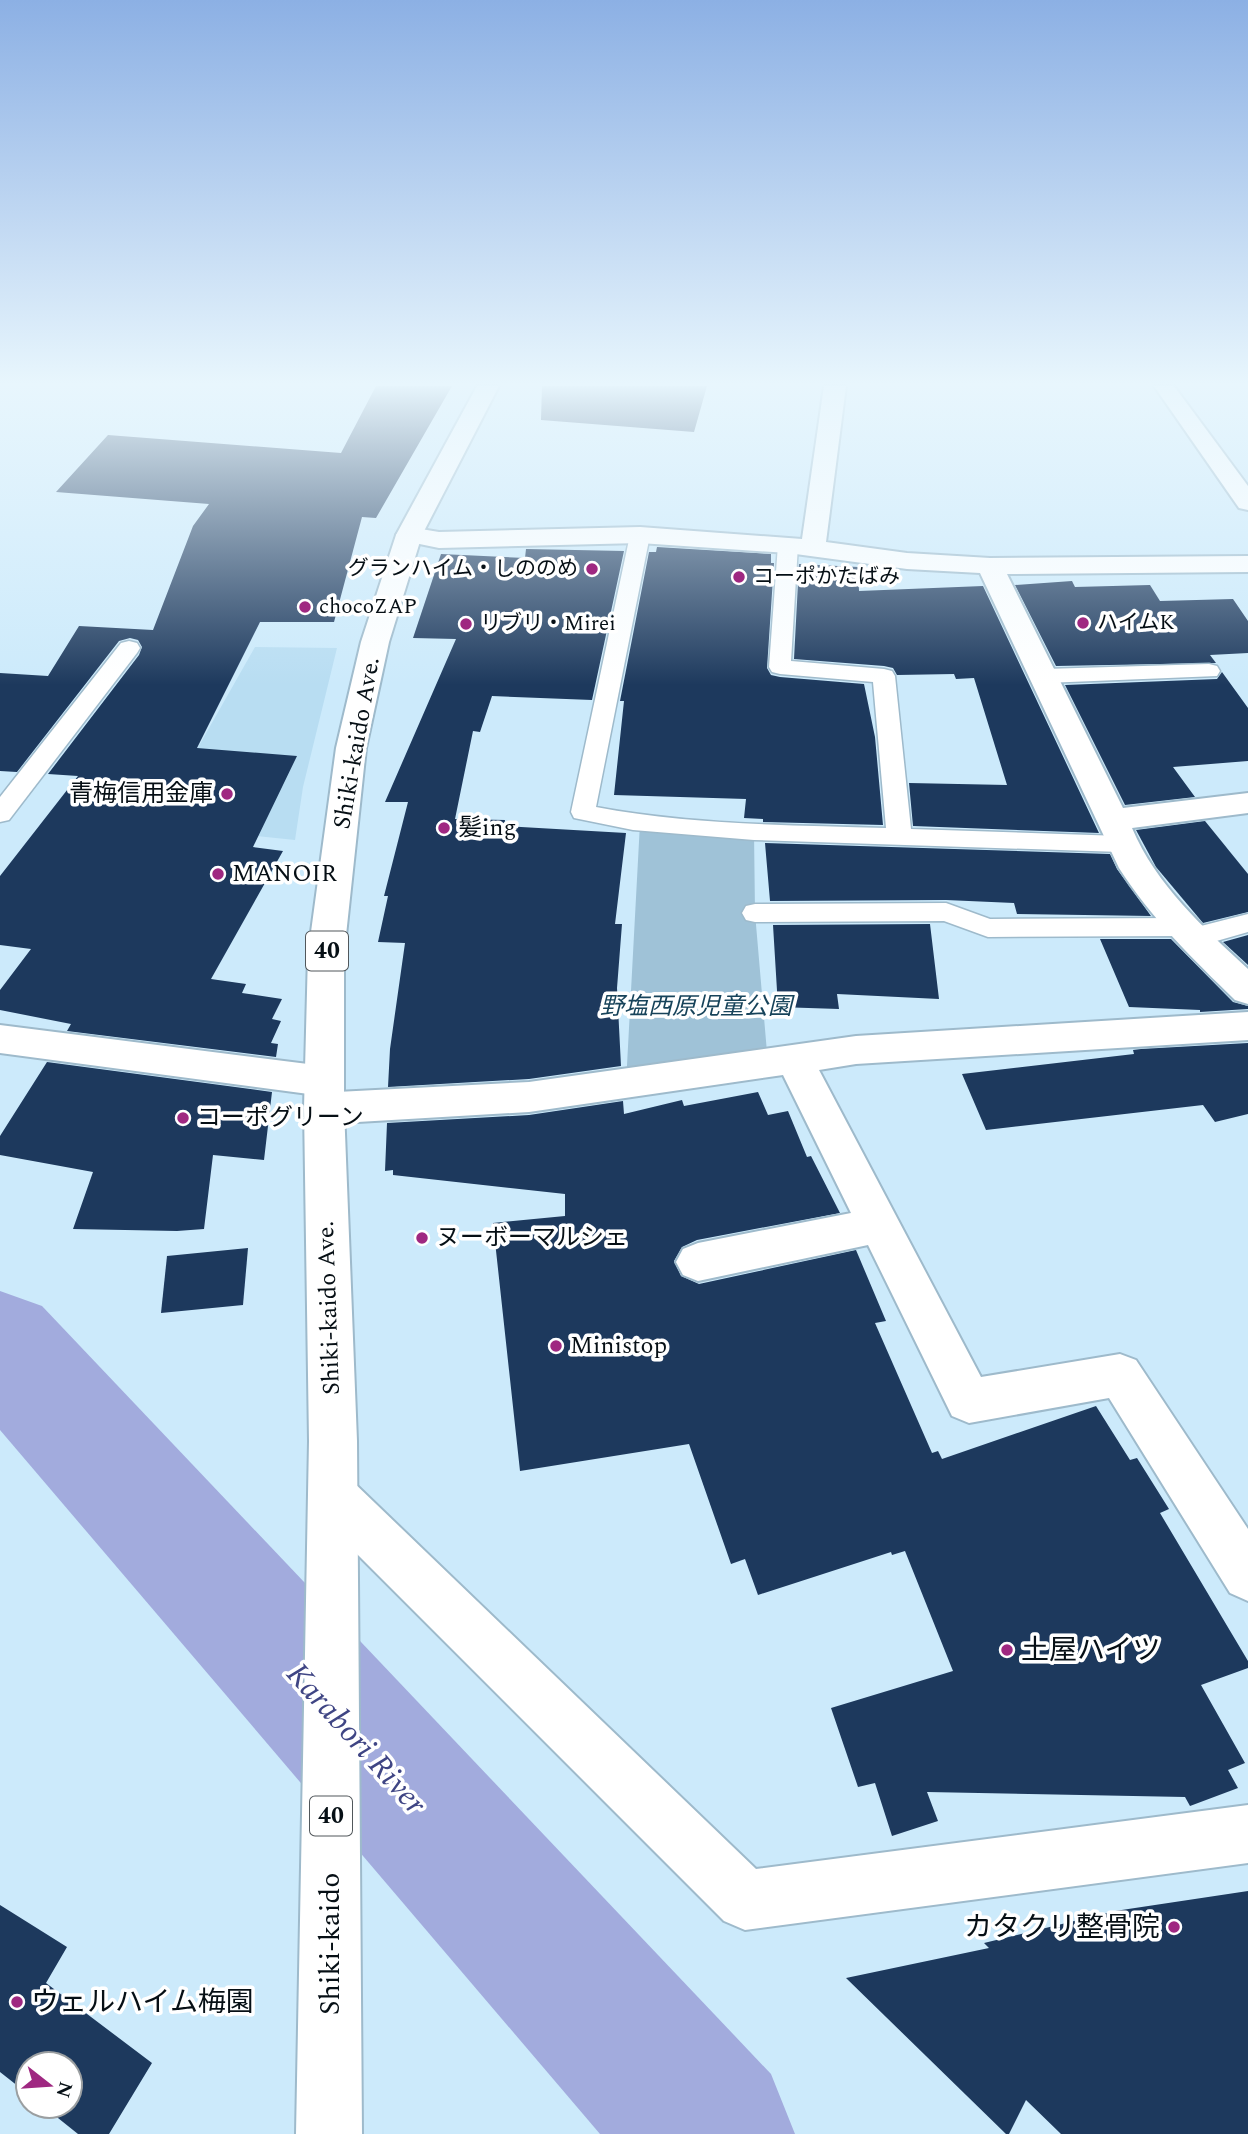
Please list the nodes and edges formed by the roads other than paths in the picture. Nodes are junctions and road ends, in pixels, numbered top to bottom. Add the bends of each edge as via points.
1 (435, 486) edge
2 (814, 486) edge
3 (1235, 486) edge
4 (1248, 503) edge
5 (409, 535) junction
6 (640, 535) junction
7 (801, 546) junction
8 (1248, 564) edge
9 (990, 566) junction
10 (129, 648) dead end
11 (1209, 671) dead end
12 (1045, 676) junction
13 (1248, 803) edge
14 (0, 813) edge
15 (1117, 832) junction
16 (900, 838) junction
17 (755, 913) dead end
18 (1248, 923) edge
19 (1186, 932) junction
20 (1248, 991) edge
21 (1248, 1026) edge
22 (0, 1039) edge
23 (795, 1060) junction
24 (324, 1094) junction
25 (879, 1225) junction
26 (698, 1262) dead end
27 (333, 1520) junction
28 (1248, 1575) edge
29 (1248, 1834) edge
30 (329, 2111) edge

1 - 5 street, Shiki-kaido Ave. / 40
2 - 7 street
3 - 4 street
5 - 6 street via 439,541
5 - 24 street, Shiki-kaido Ave. / 40 via 375,642 351,748 326,954
6 - 7 street
6 - 16 lane via 583,812 633,822 754,832
7 - 9 street via 907,561
7 - 16 lane via 780,667 884,676
8 - 9 street
9 - 12 street
10 - 14 lane
11 - 12 lane
12 - 15 street
13 - 15 street
15 - 16 lane
15 - 19 street
17 - 19 lane via 946,912 988,928
18 - 19 lane
19 - 20 street
21 - 23 street via 856,1050
22 - 24 street
23 - 24 street via 529,1097
23 - 25 street
24 - 27 street, Shiki-kaido Ave. / 40
25 - 26 street
25 - 28 street via 969,1401 1120,1376
27 - 29 street via 745,1900
27 - 30 street, Shiki-kaido / 40

